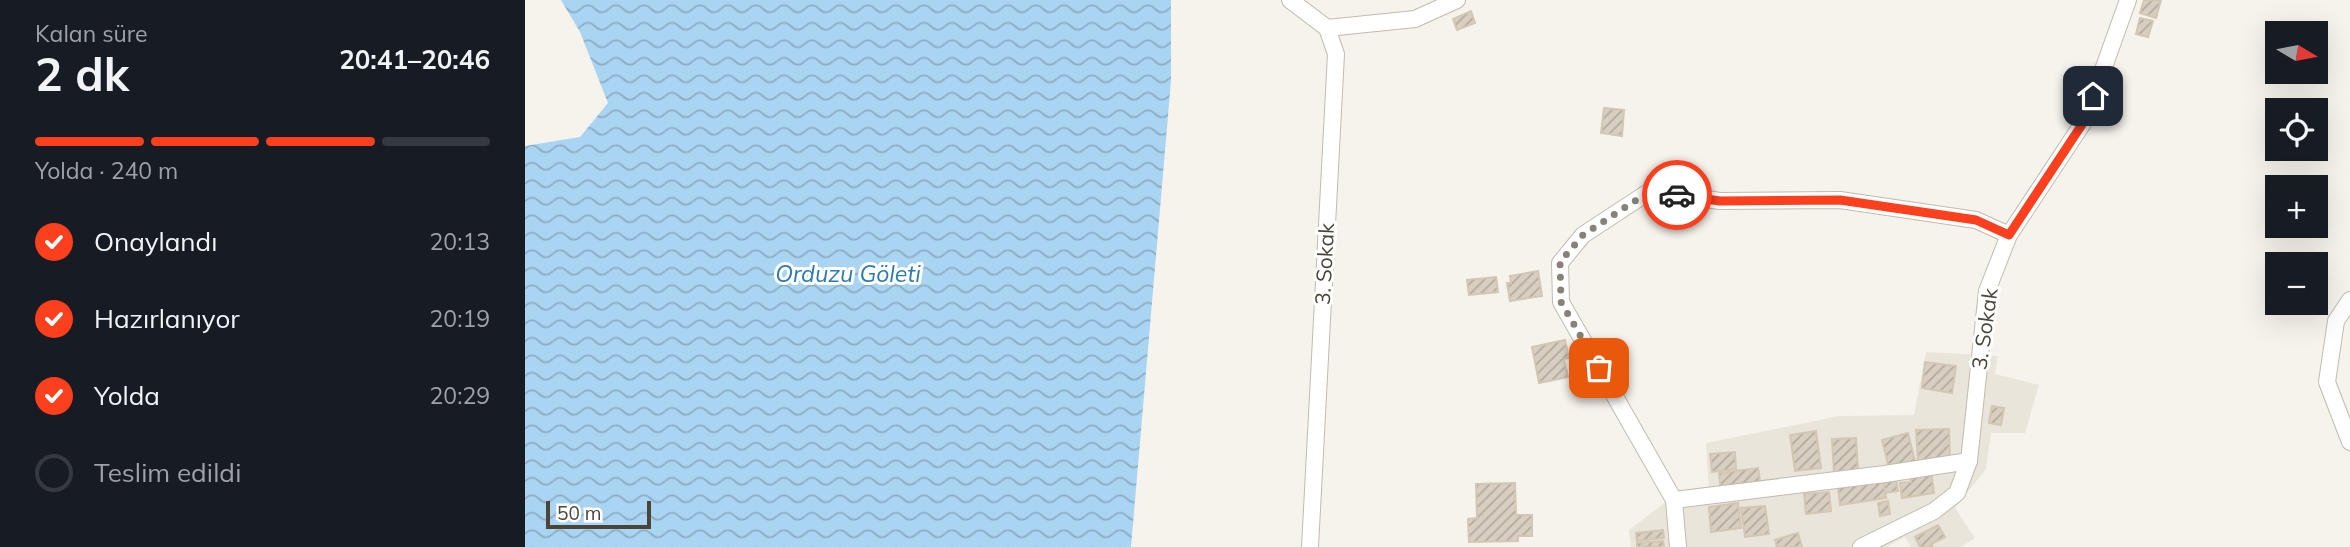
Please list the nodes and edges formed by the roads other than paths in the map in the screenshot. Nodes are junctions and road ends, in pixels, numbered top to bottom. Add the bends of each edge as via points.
1 (1290, 0) edge
2 (1457, 0) edge
3 (2127, 0) edge
4 (1327, 28) junction
5 (2009, 235) junction
6 (2350, 300) edge
7 (2350, 442) edge
8 (1969, 461) junction
9 (1674, 500) junction
10 (1310, 547) edge
11 (1678, 547) edge
12 (1861, 547) edge

1 - 4 street
2 - 4 street via 1415,19
3 - 5 street, 3. Sokak via 2085,120
4 - 10 street, 3. Sokak via 1336,54
5 - 8 street, 3. Sokak via 1987,292
5 - 9 street via 1976,220 1840,200 1720,201 1650,191 1583,235 1560,262 1561,302
6 - 7 street via 2336,321 2327,382
8 - 9 street
8 - 12 street, 3. Sokak via 1957,493 1934,511
9 - 11 street

